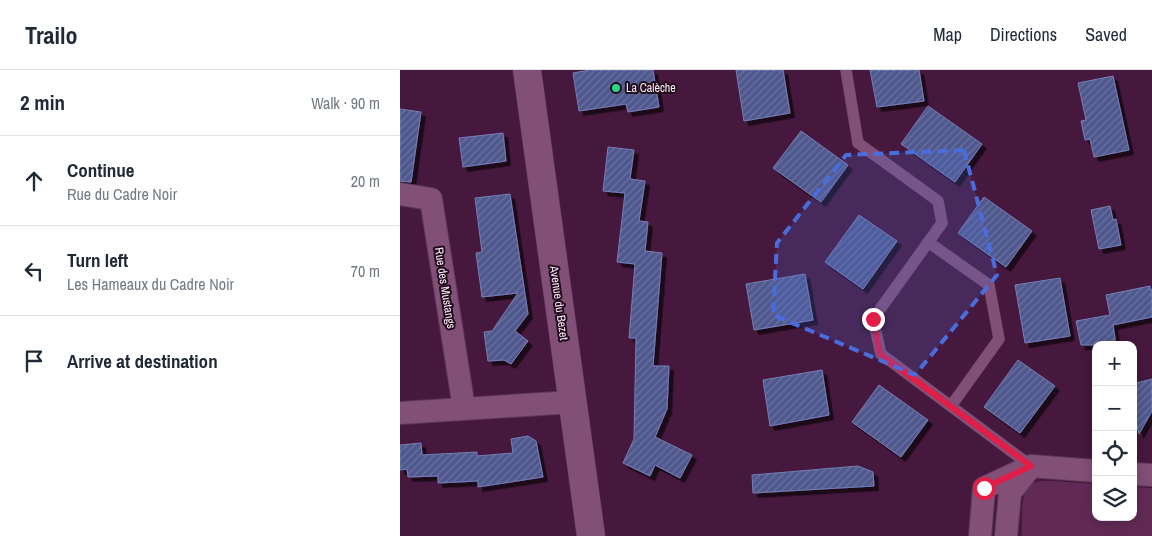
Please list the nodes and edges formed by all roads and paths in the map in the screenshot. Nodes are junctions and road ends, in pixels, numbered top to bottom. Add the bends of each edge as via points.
1 (527, 70) edge
2 (846, 70) edge
3 (400, 194) edge
4 (928, 242) junction
5 (573, 402) junction
6 (951, 406) junction
7 (464, 408) junction
8 (400, 413) edge
9 (1031, 466) junction
10 (1092, 471) edge
11 (1137, 474) edge
12 (1152, 475) edge
13 (592, 536) edge
14 (980, 536) edge
15 (1006, 536) edge

1 - 5 street, Avenue du Bezet
2 - 4 lane via 858,143 938,201 942,223
3 - 7 street, Rue des Mustangs via 431,199
4 - 6 lane via 989,285 1000,339
4 - 6 lane via 873,319 880,354
5 - 7 street
5 - 13 street, Avenue du Bezet
6 - 9 lane
7 - 8 street
9 - 10 street
9 - 14 street via 984,488
9 - 15 street via 1010,493
11 - 12 street

